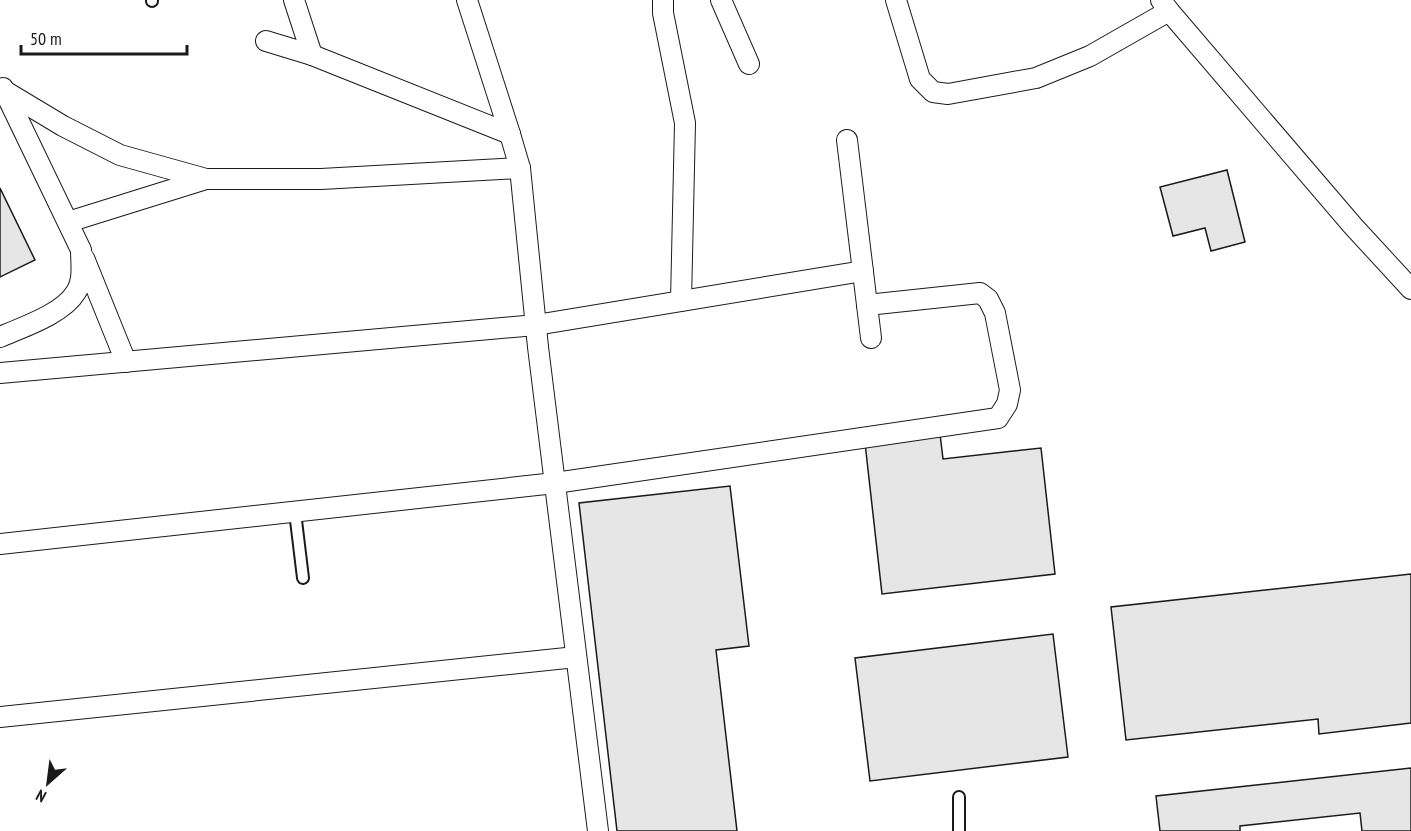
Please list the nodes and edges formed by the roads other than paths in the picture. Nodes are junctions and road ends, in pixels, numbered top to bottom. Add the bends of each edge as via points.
1 (294, 0) edge
2 (467, 0) edge
3 (663, 0) edge
4 (721, 0) edge
5 (896, 0) edge
6 (1165, 6) edge
7 (266, 41) dead end
8 (312, 55) junction
9 (749, 64) dead end
10 (2, 85) edge
11 (510, 134) junction
12 (847, 140) dead end
13 (520, 168) junction
14 (206, 179) junction
15 (68, 222) junction
16 (81, 250) junction
17 (863, 271) junction
18 (1411, 289) edge
19 (681, 301) junction
20 (867, 305) junction
21 (536, 325) junction
22 (0, 337) edge
23 (871, 338) dead end
24 (126, 362) junction
25 (0, 373) edge
26 (555, 483) junction
27 (295, 512) junction
28 (0, 544) edge
29 (303, 578) dead end
30 (576, 657) junction
31 (0, 717) edge
32 (960, 797) dead end
33 (597, 831) edge
34 (959, 831) edge

1 - 8 street
2 - 11 street
3 - 19 street via 686,123
4 - 9 street
5 - 6 street via 920,79 933,92 948,94 1036,78 1090,56
6 - 18 street
7 - 8 street
8 - 11 street
10 - 14 street via 63,126 120,155
10 - 15 street
11 - 13 street
12 - 17 street
13 - 14 street via 321,179
13 - 21 street
14 - 15 street
15 - 16 street
16 - 22 street via 82,272 77,291 64,305
16 - 24 street
17 - 19 street
17 - 20 street
19 - 21 street
20 - 23 street
20 - 26 street via 980,293 988,299 995,313 1010,390 998,418
21 - 24 street
21 - 26 street
24 - 25 street
26 - 27 street
26 - 30 street
27 - 28 street
27 - 29 lane
30 - 31 street
30 - 33 street
32 - 34 lane

